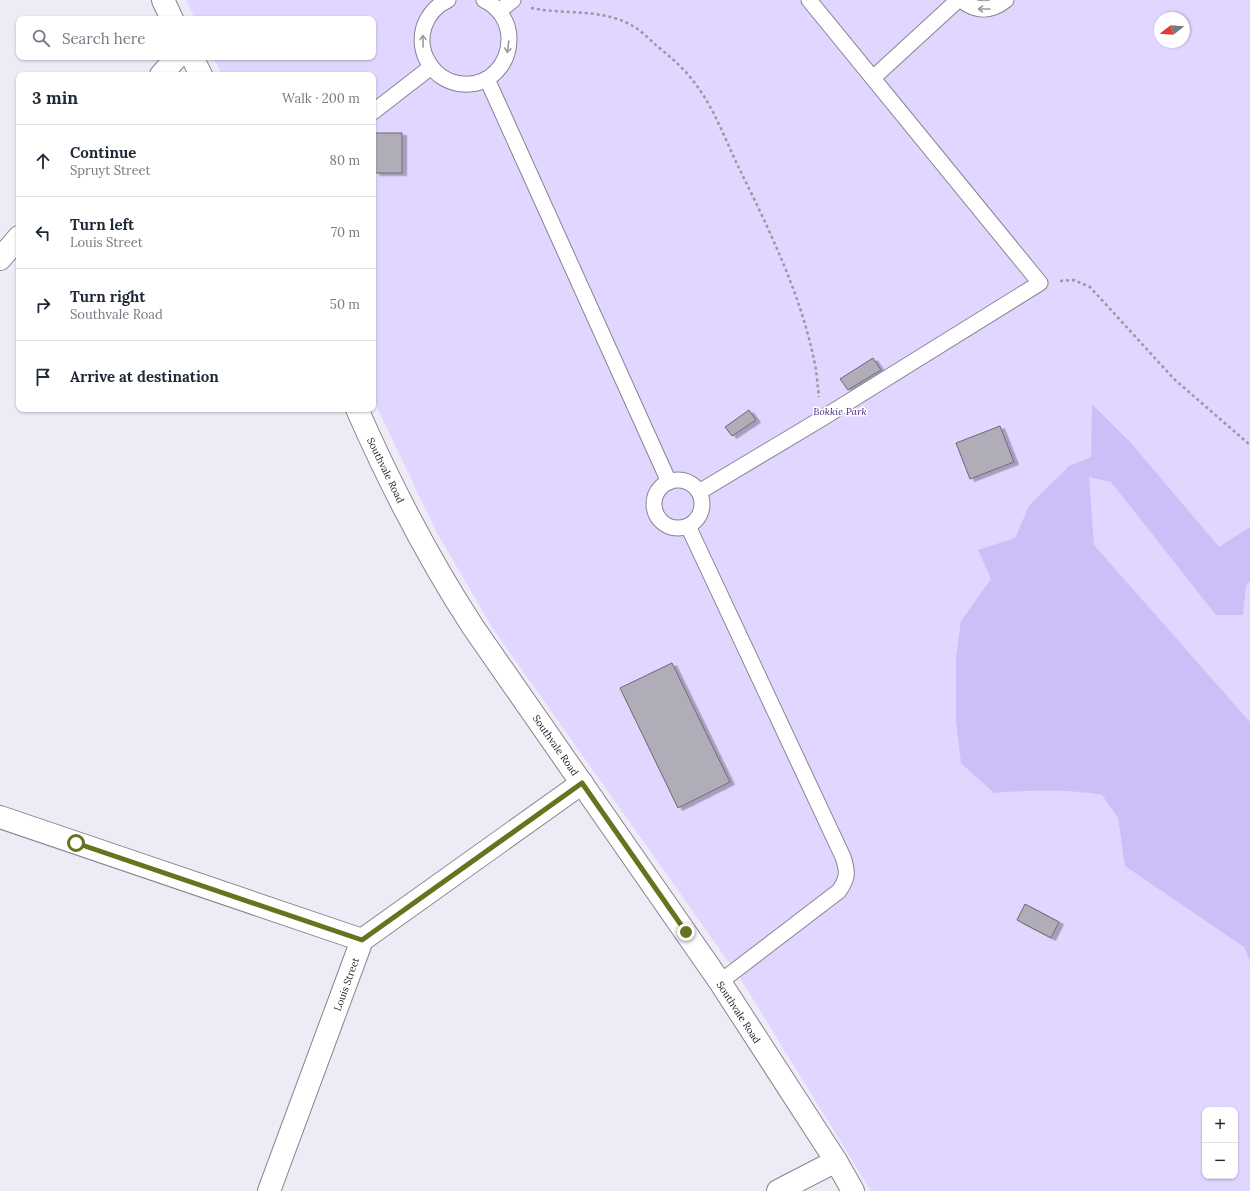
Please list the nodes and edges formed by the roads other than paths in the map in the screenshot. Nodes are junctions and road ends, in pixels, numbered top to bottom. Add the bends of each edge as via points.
1 (163, 0) edge
2 (448, 0) edge
3 (484, 0) edge
4 (810, 0) edge
5 (958, 0) edge
6 (961, 0) edge
7 (1006, 0) edge
8 (507, 5) edge
9 (171, 16) edge
10 (174, 60) edge
11 (194, 60) edge
12 (431, 67) junction
13 (164, 72) edge
14 (200, 72) edge
15 (873, 78) junction
16 (487, 79) junction
17 (376, 110) edge
18 (16, 241) edge
19 (0, 259) edge
20 (358, 412) edge
21 (669, 482) junction
22 (699, 492) junction
23 (688, 526) junction
24 (582, 783) junction
25 (0, 817) edge
26 (362, 940) junction
27 (720, 982) junction
28 (836, 1161) junction
29 (269, 1191) edge
30 (778, 1191) edge
31 (853, 1191) edge

1 - 9 street
12 -> 2 lane via 422,44 426,20 434,10
3 - 8 lane
4 - 15 lane
5 - 15 lane
7 -> 6 lane via 990,9 968,6
8 -> 16 lane via 509,48 498,71
10 - 13 street
11 - 14 street
12 - 16 lane via 440,76 463,84
12 - 17 lane
15 - 22 lane via 1040,282
16 - 21 lane
18 - 19 street
20 - 24 street, Southvale Road via 378,456 448,590
21 - 22 lane via 682,480 694,486
21 - 23 lane via 658,492 655,499 656,514 674,528
22 - 23 lane via 702,498 701,512 699,518
23 - 27 lane via 847,869 839,891
24 - 26 street
24 - 27 street, Southvale Road
25 - 26 street
26 - 29 street, Louis Street
27 - 28 street, Southvale Road
28 - 30 street
28 - 31 street, Southvale Road

